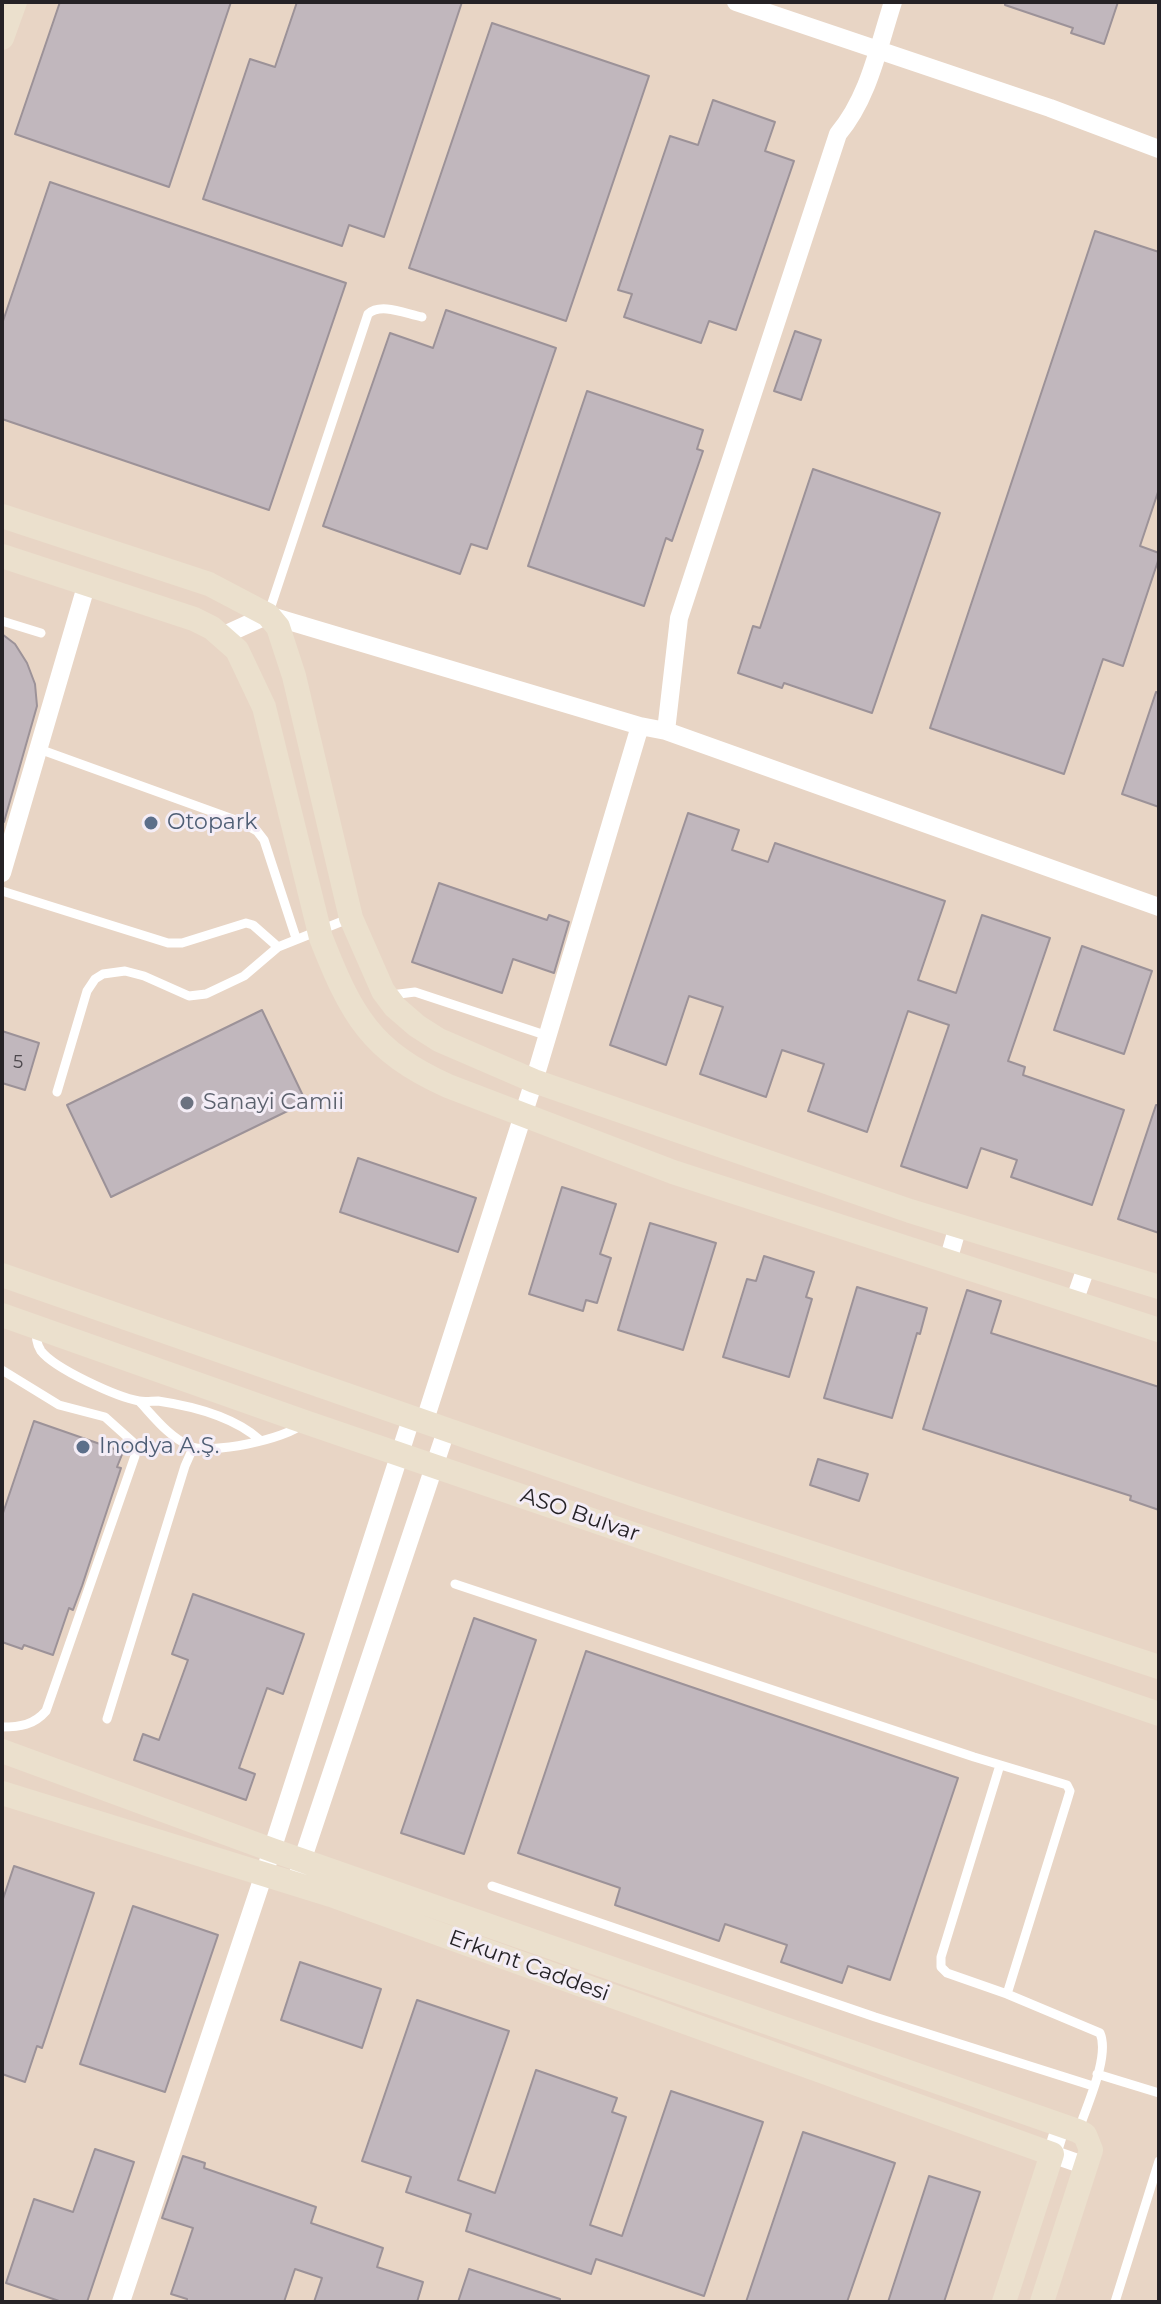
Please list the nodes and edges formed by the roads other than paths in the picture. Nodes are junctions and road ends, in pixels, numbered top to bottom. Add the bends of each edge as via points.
1 (15, 2) edge
2 (736, 2) edge
3 (893, 2) edge
4 (2, 38) edge
5 (878, 48) junction
6 (1159, 149) edge
7 (422, 317) dead end
8 (2, 516) edge
9 (3, 558) edge
10 (87, 583) junction
11 (268, 615) junction
12 (2, 621) edge
13 (41, 633) dead end
14 (222, 636) junction
15 (640, 726) junction
16 (666, 731) junction
17 (39, 749) junction
18 (2, 873) edge
19 (2, 891) edge
20 (1159, 907) edge
21 (351, 918) junction
22 (319, 929) junction
23 (296, 938) junction
24 (278, 947) junction
25 (387, 996) junction
26 (548, 1036) junction
27 (534, 1081) junction
28 (57, 1092) dead end
29 (522, 1114) junction
30 (958, 1226) junction
31 (948, 1261) junction
32 (1087, 1265) junction
33 (2, 1275) edge
34 (1159, 1287) edge
35 (1074, 1302) junction
36 (5, 1319) edge
37 (37, 1328) junction
38 (1159, 1330) edge
39 (2, 1370) edge
40 (139, 1401) junction
41 (305, 1422) junction
42 (427, 1424) junction
43 (260, 1440) junction
44 (193, 1448) junction
45 (399, 1453) junction
46 (433, 1465) junction
47 (455, 1584) dead end
48 (1159, 1667) edge
49 (1159, 1714) edge
50 (107, 1719) dead end
51 (2, 1727) edge
52 (2, 1751) edge
53 (1000, 1765) junction
54 (2, 1793) edge
55 (272, 1850) junction
56 (303, 1860) junction
57 (264, 1874) junction
58 (294, 1884) junction
59 (492, 1886) dead end
60 (1007, 1994) junction
61 (1097, 2074) junction
62 (1093, 2086) junction
63 (1159, 2093) edge
64 (1069, 2128) junction
65 (1052, 2154) junction
66 (1159, 2161) edge
67 (1086, 2166) junction
68 (121, 2302) edge
69 (1004, 2302) edge
70 (1042, 2302) edge
71 (1115, 2302) edge

1 - 4 street
2 - 5 street
3 - 5 street
5 - 6 street
5 - 16 street via 865,92 838,134 679,618
7 - 11 lane via 380,308 368,314
8 - 11 street via 209,584
9 - 10 street
10 - 14 street via 194,619
10 - 17 street
11 - 14 street
11 - 15 street
11 - 21 street via 278,627 294,676
12 - 13 lane
14 - 22 street via 237,650 264,707
15 - 16 street
15 - 26 street
16 - 20 street
17 - 18 street
17 - 23 lane via 257,831
19 - 24 lane via 168,943 246,923
21 - 22 lane
21 - 25 street
22 - 23 lane
22 - 29 street via 349,1003 372,1035 432,1079
23 - 24 lane
24 - 28 lane via 244,976 197,996 125,971 95,979
25 - 26 lane via 415,992
25 - 27 street via 439,1040
26 - 27 street
27 - 29 street
27 - 30 street
29 - 31 street via 673,1172
29 - 42 street
30 - 31 street
30 - 32 street
31 - 35 street
32 - 34 street
32 - 35 street
33 - 42 street, ASO Bulvar
35 - 38 street
36 - 37 street, ASO Bulvar
37 - 40 lane via 37,1343 49,1359
37 - 41 street, ASO Bulvar
39 - 51 lane via 59,1405 105,1417 134,1443 135,1456 46,1711 19,1727
40 - 43 lane via 158,1401 227,1420
40 - 44 lane
41 - 43 lane via 285,1435
41 - 45 street, ASO Bulvar
42 - 45 street
42 - 46 street
42 - 48 street, ASO Bulvar
43 - 44 lane
44 - 50 lane
45 - 46 street, ASO Bulvar
45 - 55 street
46 - 49 street, ASO Bulvar
46 - 56 street
47 - 53 lane
52 - 55 street
53 - 60 lane via 941,1967
53 - 60 lane via 1067,1785 1070,1791
54 - 57 street, Erkunt Caddesi
55 - 56 street
55 - 57 street
56 - 58 street
56 - 64 street
57 - 58 street, Erkunt Caddesi
57 - 68 street
58 - 65 street, Erkunt Caddesi
59 - 62 lane
60 - 61 lane via 1100,2033 1104,2042
61 - 62 lane
61 - 63 lane
62 - 64 lane
64 - 65 street
64 - 67 street via 1085,2135 1091,2150
65 - 67 street
65 - 69 street
66 - 71 lane
67 - 70 street

